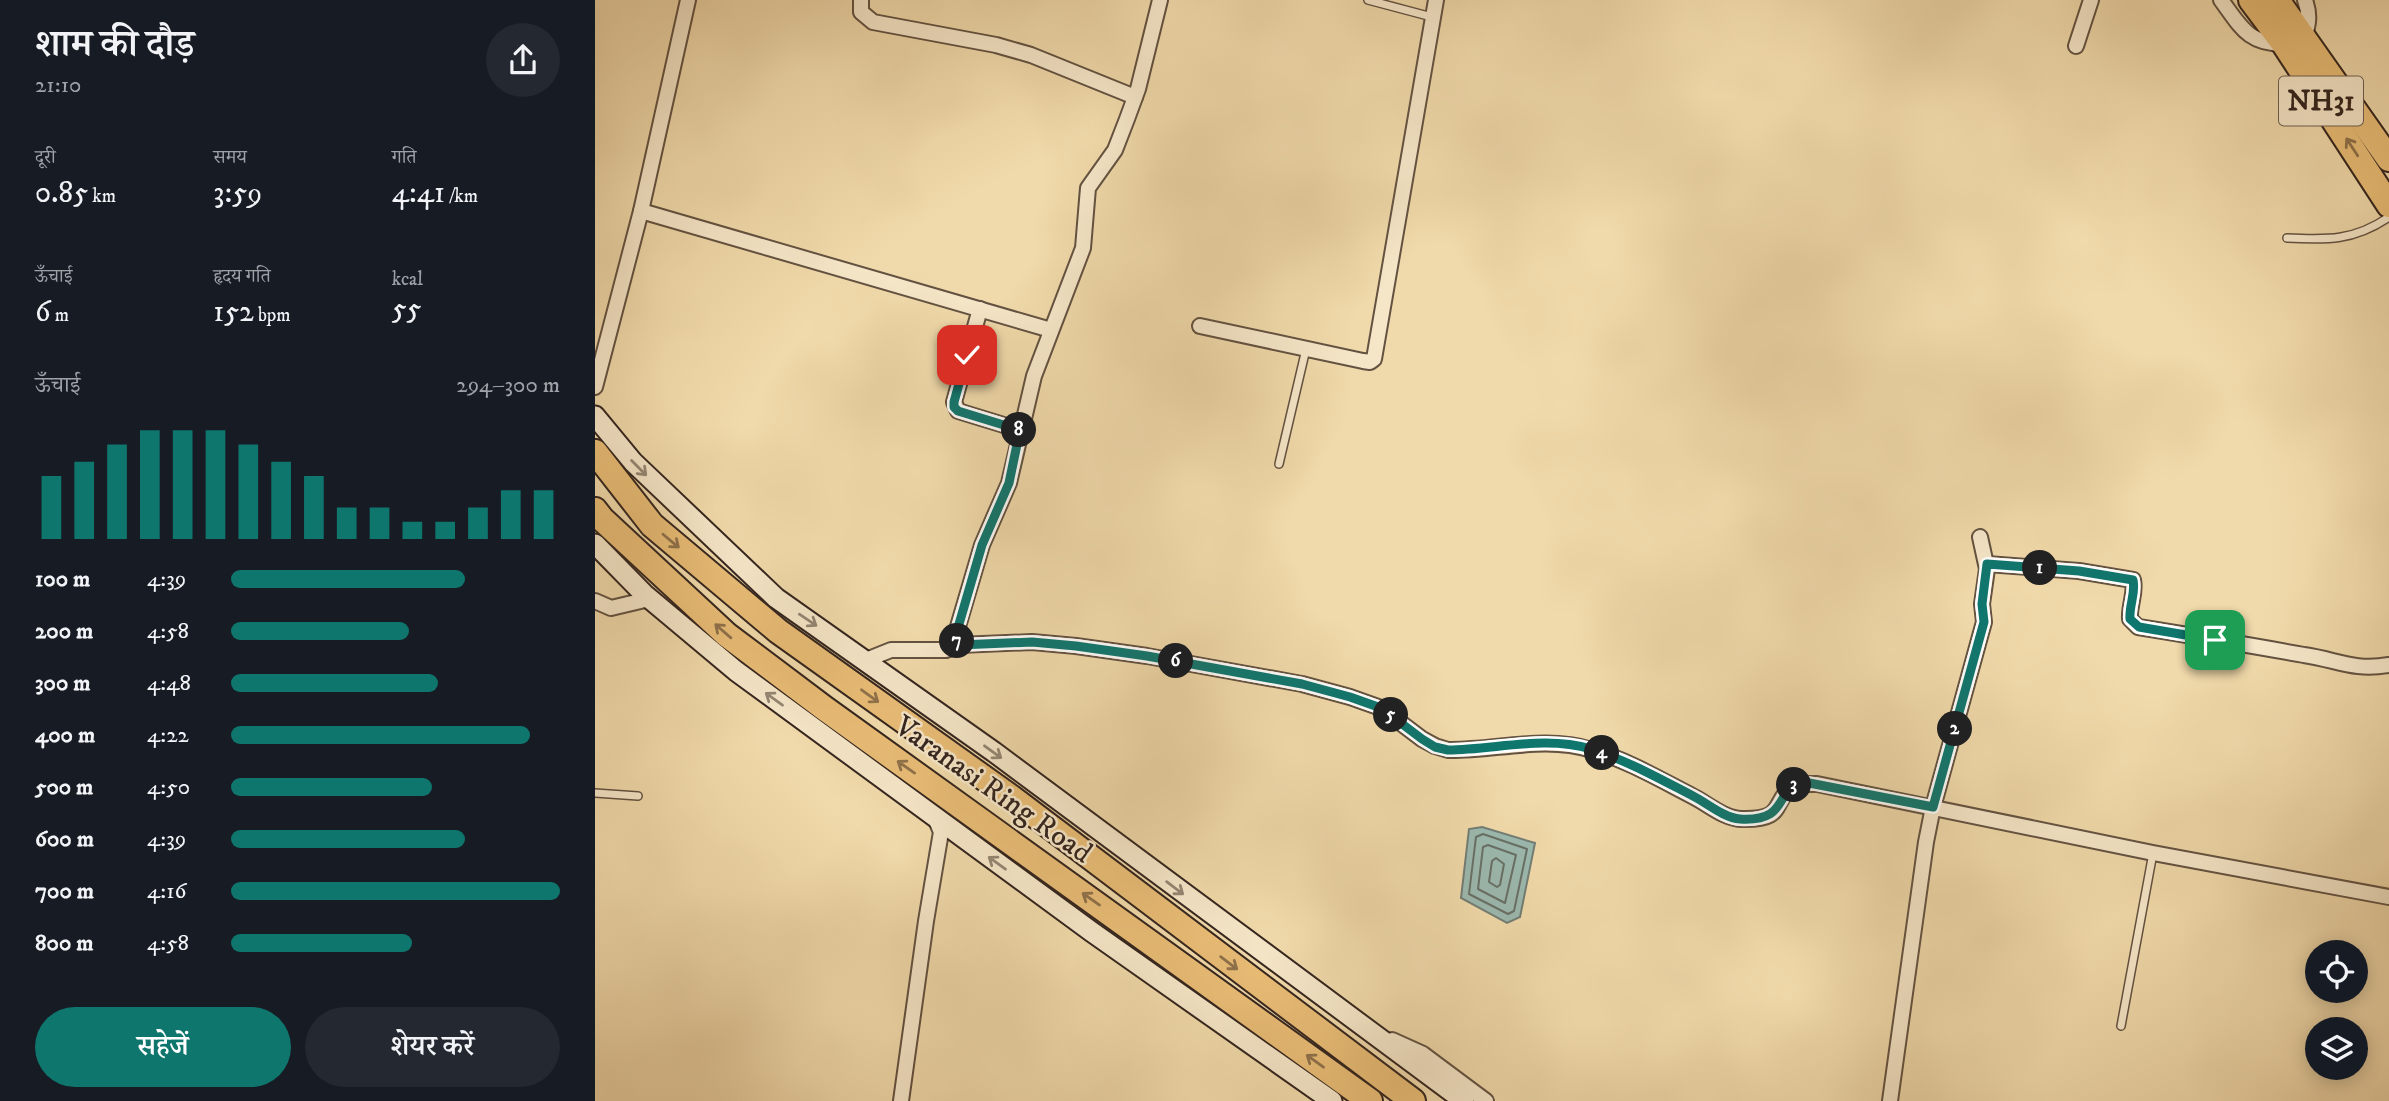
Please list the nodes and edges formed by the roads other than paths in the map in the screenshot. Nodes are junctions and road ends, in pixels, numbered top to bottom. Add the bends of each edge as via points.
1 (688, 0) edge
2 (861, 0) edge
3 (1160, 0) edge
4 (1368, 0) edge
5 (1436, 0) edge
6 (2091, 0) edge
7 (2221, 0) edge
8 (2251, 0) edge
9 (2277, 0) edge
10 (2305, 0) edge
11 (1432, 17) junction
12 (2294, 41) junction
13 (2076, 46) dead end
14 (1135, 97) junction
15 (2389, 159) edge
16 (2389, 205) edge
17 (641, 211) junction
18 (2389, 217) edge
19 (2287, 237) dead end
20 (980, 309) junction
21 (1200, 326) dead end
22 (1051, 330) junction
23 (1306, 349) junction
24 (595, 387) edge
25 (595, 416) edge
26 (1020, 430) junction
27 (595, 452) edge
28 (1279, 464) dead end
29 (595, 510) edge
30 (1980, 537) dead end
31 (595, 544) edge
32 (1987, 564) junction
33 (649, 599) junction
34 (595, 601) edge
35 (959, 645) junction
36 (866, 660) junction
37 (2389, 665) edge
38 (595, 793) edge
39 (638, 796) dead end
40 (1933, 807) junction
41 (936, 818) junction
42 (2153, 853) junction
43 (2389, 897) edge
44 (2122, 1026) dead end
45 (1365, 1028) junction
46 (1262, 1052) junction
47 (901, 1101) edge
48 (1314, 1101) edge
49 (1332, 1101) edge
50 (1370, 1101) edge
51 (1413, 1101) edge
52 (1464, 1101) edge
53 (1486, 1101) edge
54 (1890, 1101) edge

1 - 17 street
2 - 14 street via 861,12 873,22 1031,55
3 - 14 street
4 - 11 lane
5 - 11 street
6 - 13 street
7 - 12 street via 2251,36 2266,44
8 - 12 highway, NH31
9 - 12 highway, NH31
10 - 12 street via 2309,25
11 - 23 street via 1374,359 1363,361
12 - 15 highway, NH31
16 -> 12 highway, NH31
14 - 22 street via 1115,150 1088,188 1083,248
17 - 20 street
17 - 24 street
18 - 19 lane via 2345,238
20 - 22 street
20 - 26 street via 954,407
21 - 23 street
22 - 26 street
23 - 28 lane
25 -> 36 street via 633,462 776,598
26 - 35 street via 1009,483 977,561 957,631
27 -> 51 highway via 652,525 778,631 1012,798
50 -> 29 highway, Varanasi Ring Road via 738,643
30 - 32 street
31 - 33 street
32 - 37 street via 2133,580 2130,619 2139,627 2314,656 2353,667
32 - 40 street via 1984,622
33 - 34 street via 611,608
41 -> 33 street via 736,671
35 - 36 street via 946,650 891,650
35 - 40 street via 1032,642 1076,646 1302,684 1381,708 1422,739 1448,750 1534,744 1592,750 1741,819 1774,813 1790,788 1804,782
36 -> 45 street
38 - 39 lane
40 - 42 street
40 - 54 street
46 -> 41 street
41 - 47 street via 941,832
42 - 43 street
42 - 44 lane
45 - 52 street
45 - 53 street via 1423,1054
46 - 48 street
46 - 49 street

